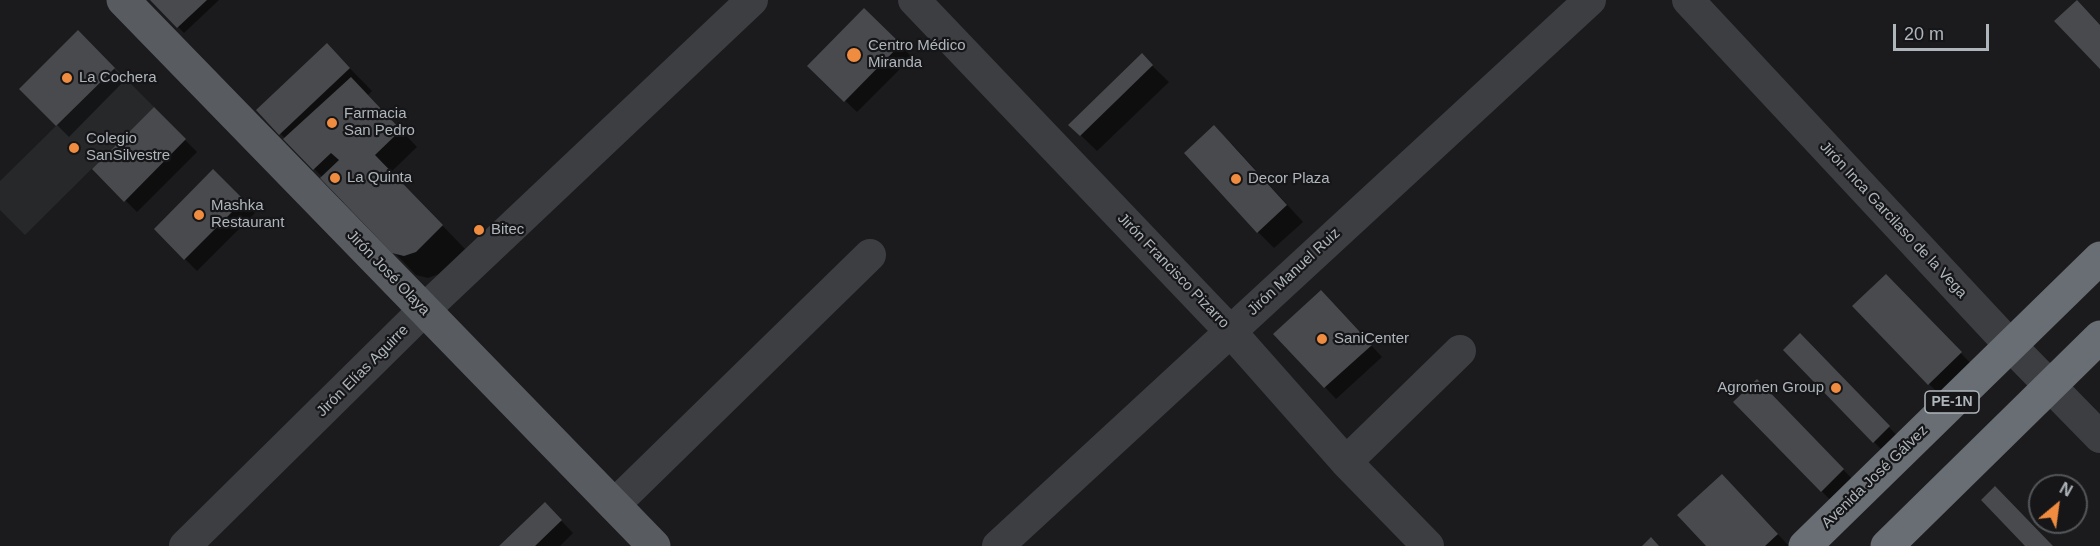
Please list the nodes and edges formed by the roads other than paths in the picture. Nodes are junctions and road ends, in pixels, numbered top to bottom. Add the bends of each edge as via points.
1 (123, 0) edge
2 (752, 0) edge
3 (914, 0) edge
4 (1590, 0) edge
5 (1688, 0) edge
6 (870, 255) dead end
7 (2100, 258) edge
8 (424, 310) junction
9 (1230, 331) junction
10 (2100, 338) edge
11 (2010, 345) junction
12 (1460, 351) dead end
13 (2050, 386) junction
14 (2100, 437) edge
15 (1346, 462) junction
16 (614, 505) junction
17 (185, 546) edge
18 (654, 546) edge
19 (998, 546) edge
20 (1428, 546) edge
21 (1805, 546) edge
22 (1887, 546) edge

1 - 8 main road, Jirón José Olaya
2 - 8 street, Jirón Elías Aguirre
3 - 9 street, Jirón Francisco Pizarro
4 - 9 street, Jirón Manuel Ruiz
5 - 11 street, Jirón Inca Garcilaso de la Vega
6 - 16 street
7 - 11 highway, Avenida José Gálvez / PE-1N
8 - 16 main road, Jirón José Olaya
8 - 17 street, Jirón Elías Aguirre
9 - 15 street, Jirón Francisco Pizarro
9 - 19 street, Jirón Manuel Ruiz
10 - 13 highway
11 - 13 street, Jirón Inca Garcilaso de la Vega
11 - 21 highway, Avenida José Gálvez / PE-1N
12 - 15 street
13 - 14 street, Jirón Inca Garcilaso de la Vega
13 - 22 highway
15 - 20 street, Jirón Francisco Pizarro
16 - 18 main road, Jirón José Olaya

